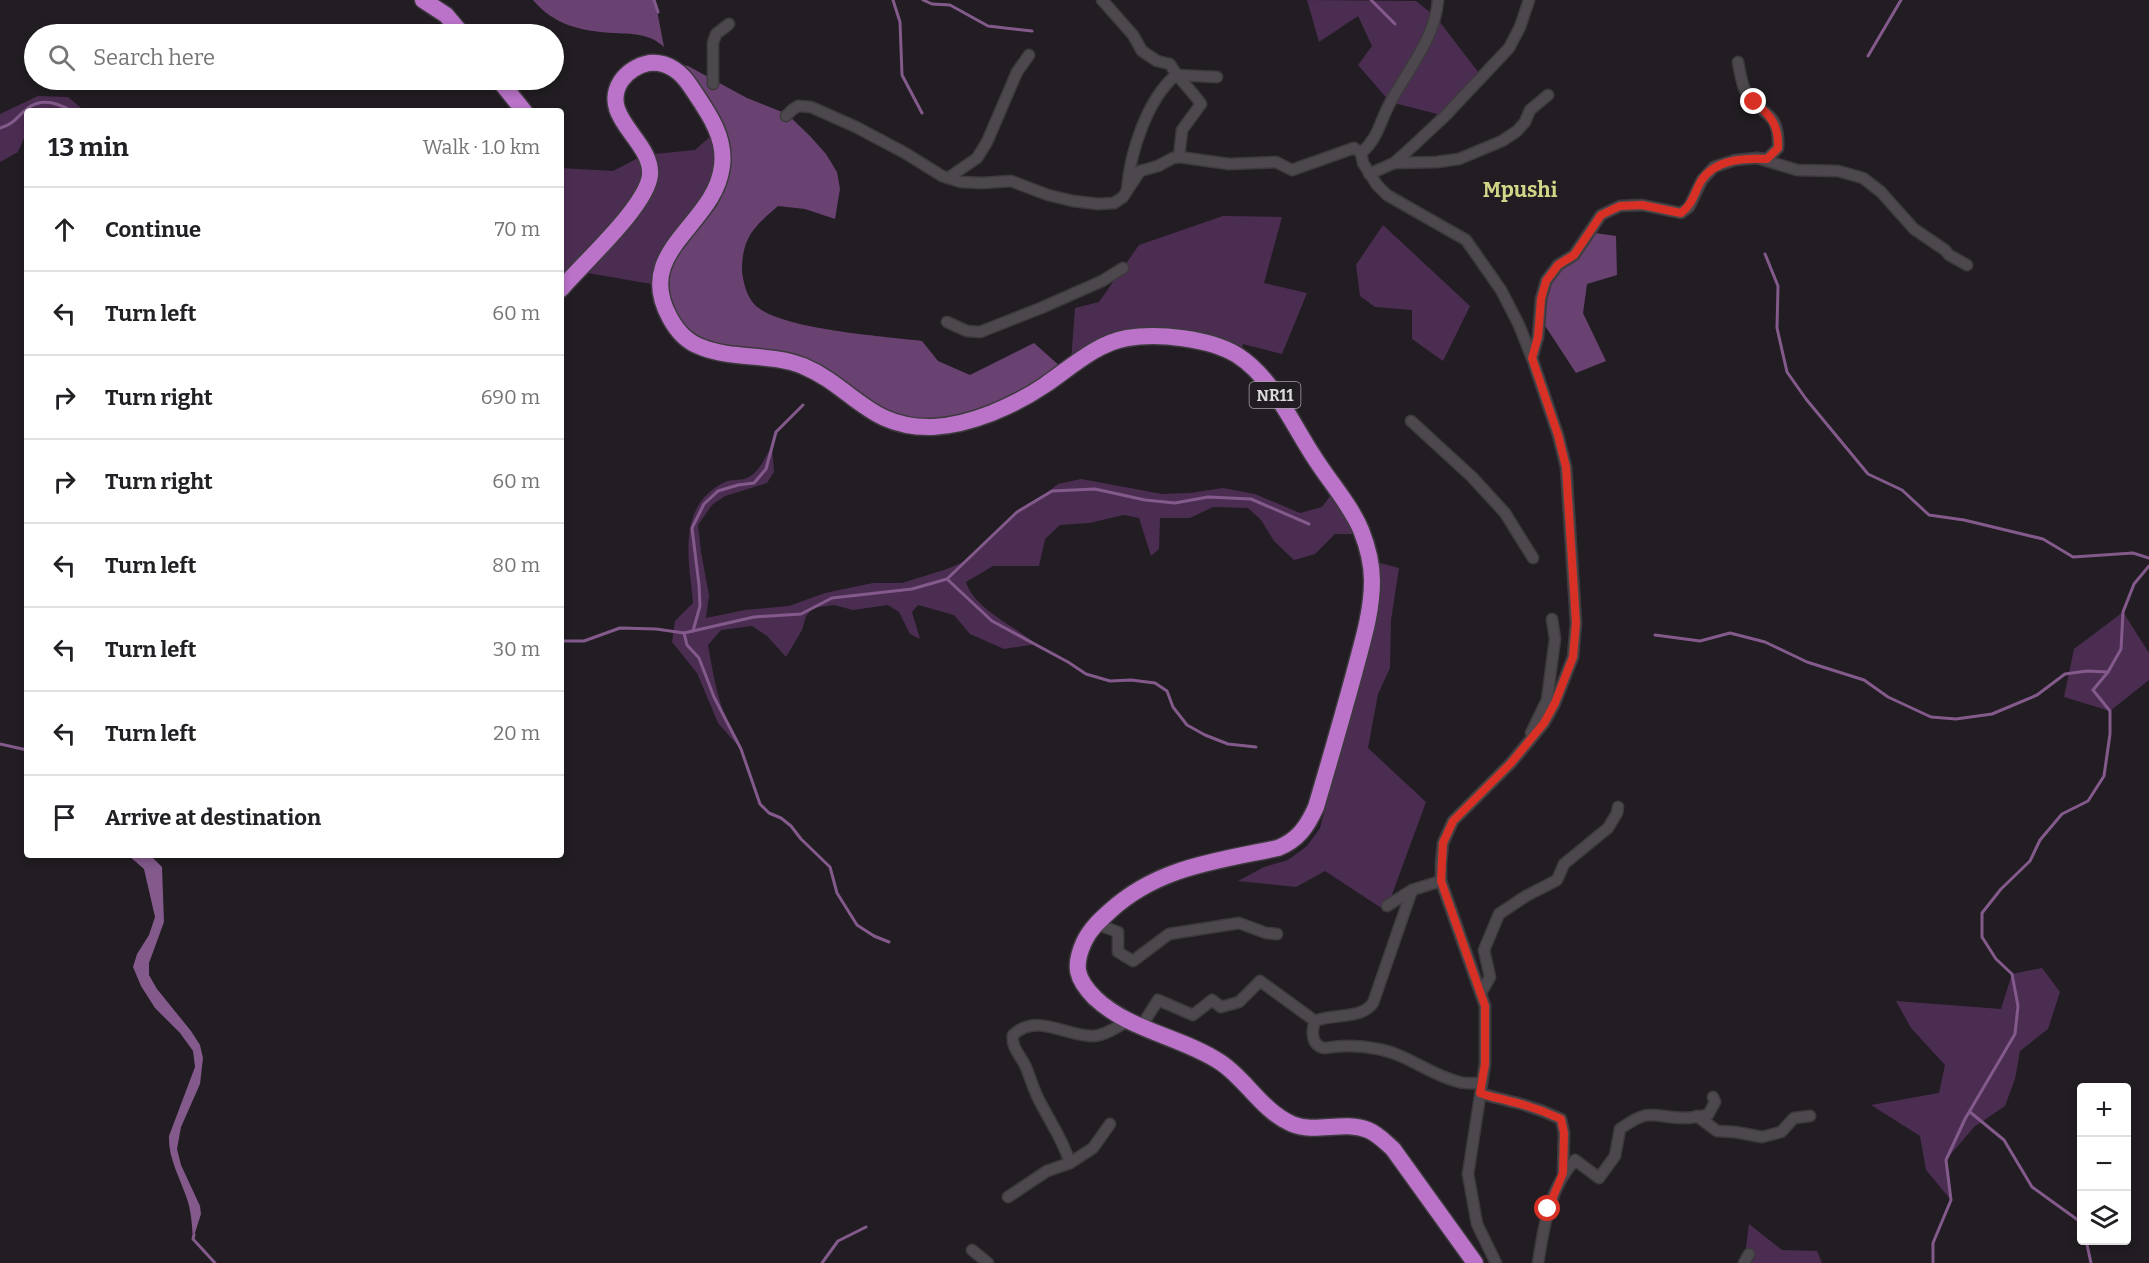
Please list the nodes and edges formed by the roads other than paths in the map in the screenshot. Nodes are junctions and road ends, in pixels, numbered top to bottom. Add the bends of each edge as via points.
1 (423, 0) edge
2 (1102, 0) edge
3 (1437, 0) edge
4 (1529, 0) edge
5 (454, 24) edge
6 (729, 24) dead end
7 (1029, 55) dead end
8 (1738, 62) dead end
9 (1176, 75) junction
10 (1217, 76) dead end
11 (713, 84) dead end
12 (507, 90) edge
13 (1548, 95) dead end
14 (522, 108) edge
15 (786, 117) dead end
16 (1361, 153) junction
17 (1179, 157) junction
18 (1757, 158) junction
19 (1394, 163) junction
20 (1369, 174) junction
21 (948, 178) junction
22 (1126, 193) junction
23 (1967, 265) dead end
24 (1123, 268) dead end
25 (564, 286) edge
26 (947, 322) dead end
27 (1532, 358) junction
28 (1411, 421) dead end
29 (1533, 558) dead end
30 (1552, 619) dead end
31 (1525, 744) junction
32 (1618, 807) dead end
33 (1441, 881) junction
34 (1412, 890) junction
35 (1387, 906) dead end
36 (1096, 924) junction
37 (1277, 934) dead end
38 (1481, 993) junction
39 (1315, 1021) junction
40 (1135, 1024) junction
41 (1481, 1088) junction
42 (1713, 1097) dead end
43 (1697, 1116) junction
44 (1810, 1116) dead end
45 (1110, 1124) dead end
46 (1070, 1163) junction
47 (1563, 1173) junction
48 (1008, 1197) dead end
49 (972, 1250) dead end
50 (988, 1263) edge
51 (1475, 1263) edge
52 (1496, 1263) edge
53 (1538, 1263) edge

1 - 5 highway
2 - 9 street via 1142,51 1170,64
3 - 16 street via 1436,17 1419,54 1371,144
4 - 19 street via 1509,48
6 - 11 street via 712,43
7 - 21 street via 1017,72 977,158
8 - 18 street via 1745,92 1776,125 1778,148 1767,159
9 - 10 street
9 - 17 street via 1201,104 1182,130
9 - 22 street via 1162,90 1147,118 1129,169
12 - 14 highway
13 - 19 street via 1530,110 1517,131 1502,141 1459,159
15 - 21 street via 798,106 811,107
16 - 17 street via 1354,148 1292,170 1276,162 1229,164
16 - 20 street
17 - 22 street via 1140,171
18 - 23 street via 1797,170 1838,171 1863,178 1914,229
18 - 27 street via 1714,167 1702,180 1689,207 1681,213 1642,205 1620,206 1601,215 1574,255 1558,265 1546,281
19 - 20 street
20 - 27 street via 1387,195 1466,240 1501,290
21 - 22 street via 982,183 1011,181 1048,195 1098,204 1114,203
24 - 26 street via 1041,308 980,332
25 - 36 highway, NR11 via 632,213 647,188 650,165 624,124 616,108 616,97 620,83 632,70 661,63 686,79 715,124 723,153 718,183 662,265 661,297 672,322 696,345 789,361 836,385 866,409 912,426 950,425 996,410 1121,339 1160,336 1211,344 1237,355 1262,378 1354,517 1371,567 1368,619 1316,807 1302,832 1288,844 1161,877 1122,900
27 - 31 street via 1566,467 1576,623 1573,657 1555,703
28 - 29 street via 1505,513
30 - 31 street via 1555,639 1547,700
31 - 33 street via 1453,821 1443,843
32 - 38 street via 1608,828 1564,864 1557,880 1499,914 1484,950 1490,977
33 - 34 street
33 - 38 street
34 - 35 street
34 - 39 street via 1368,1010
36 - 37 street via 1118,932 1118,952 1132,961 1169,934 1239,923
36 - 40 highway, NR11 via 1078,954 1080,977 1097,1000
38 - 41 street via 1486,1038
39 - 40 street via 1260,981 1239,1002 1221,1007 1212,1000 1193,1015 1158,1000
39 - 41 street via 1313,1037 1322,1048 1348,1045 1381,1049
40 - 46 street via 1092,1036 1037,1025 1013,1035 1015,1048 1038,1099 1060,1134
40 - 51 highway, NR11 via 1220,1062 1290,1123 1320,1128 1352,1126 1379,1136 1393,1149
41 - 47 street via 1494,1099 1545,1111 1561,1119
41 - 52 street via 1468,1174 1477,1224
42 - 43 street via 1715,1102 1708,1115
43 - 44 street via 1717,1131 1762,1137 1781,1132 1794,1118
43 - 47 street via 1656,1113 1637,1117 1620,1129 1615,1156 1599,1178 1575,1160
45 - 46 street via 1093,1149
46 - 48 street via 1047,1171
47 - 53 street via 1548,1209
49 - 50 street

